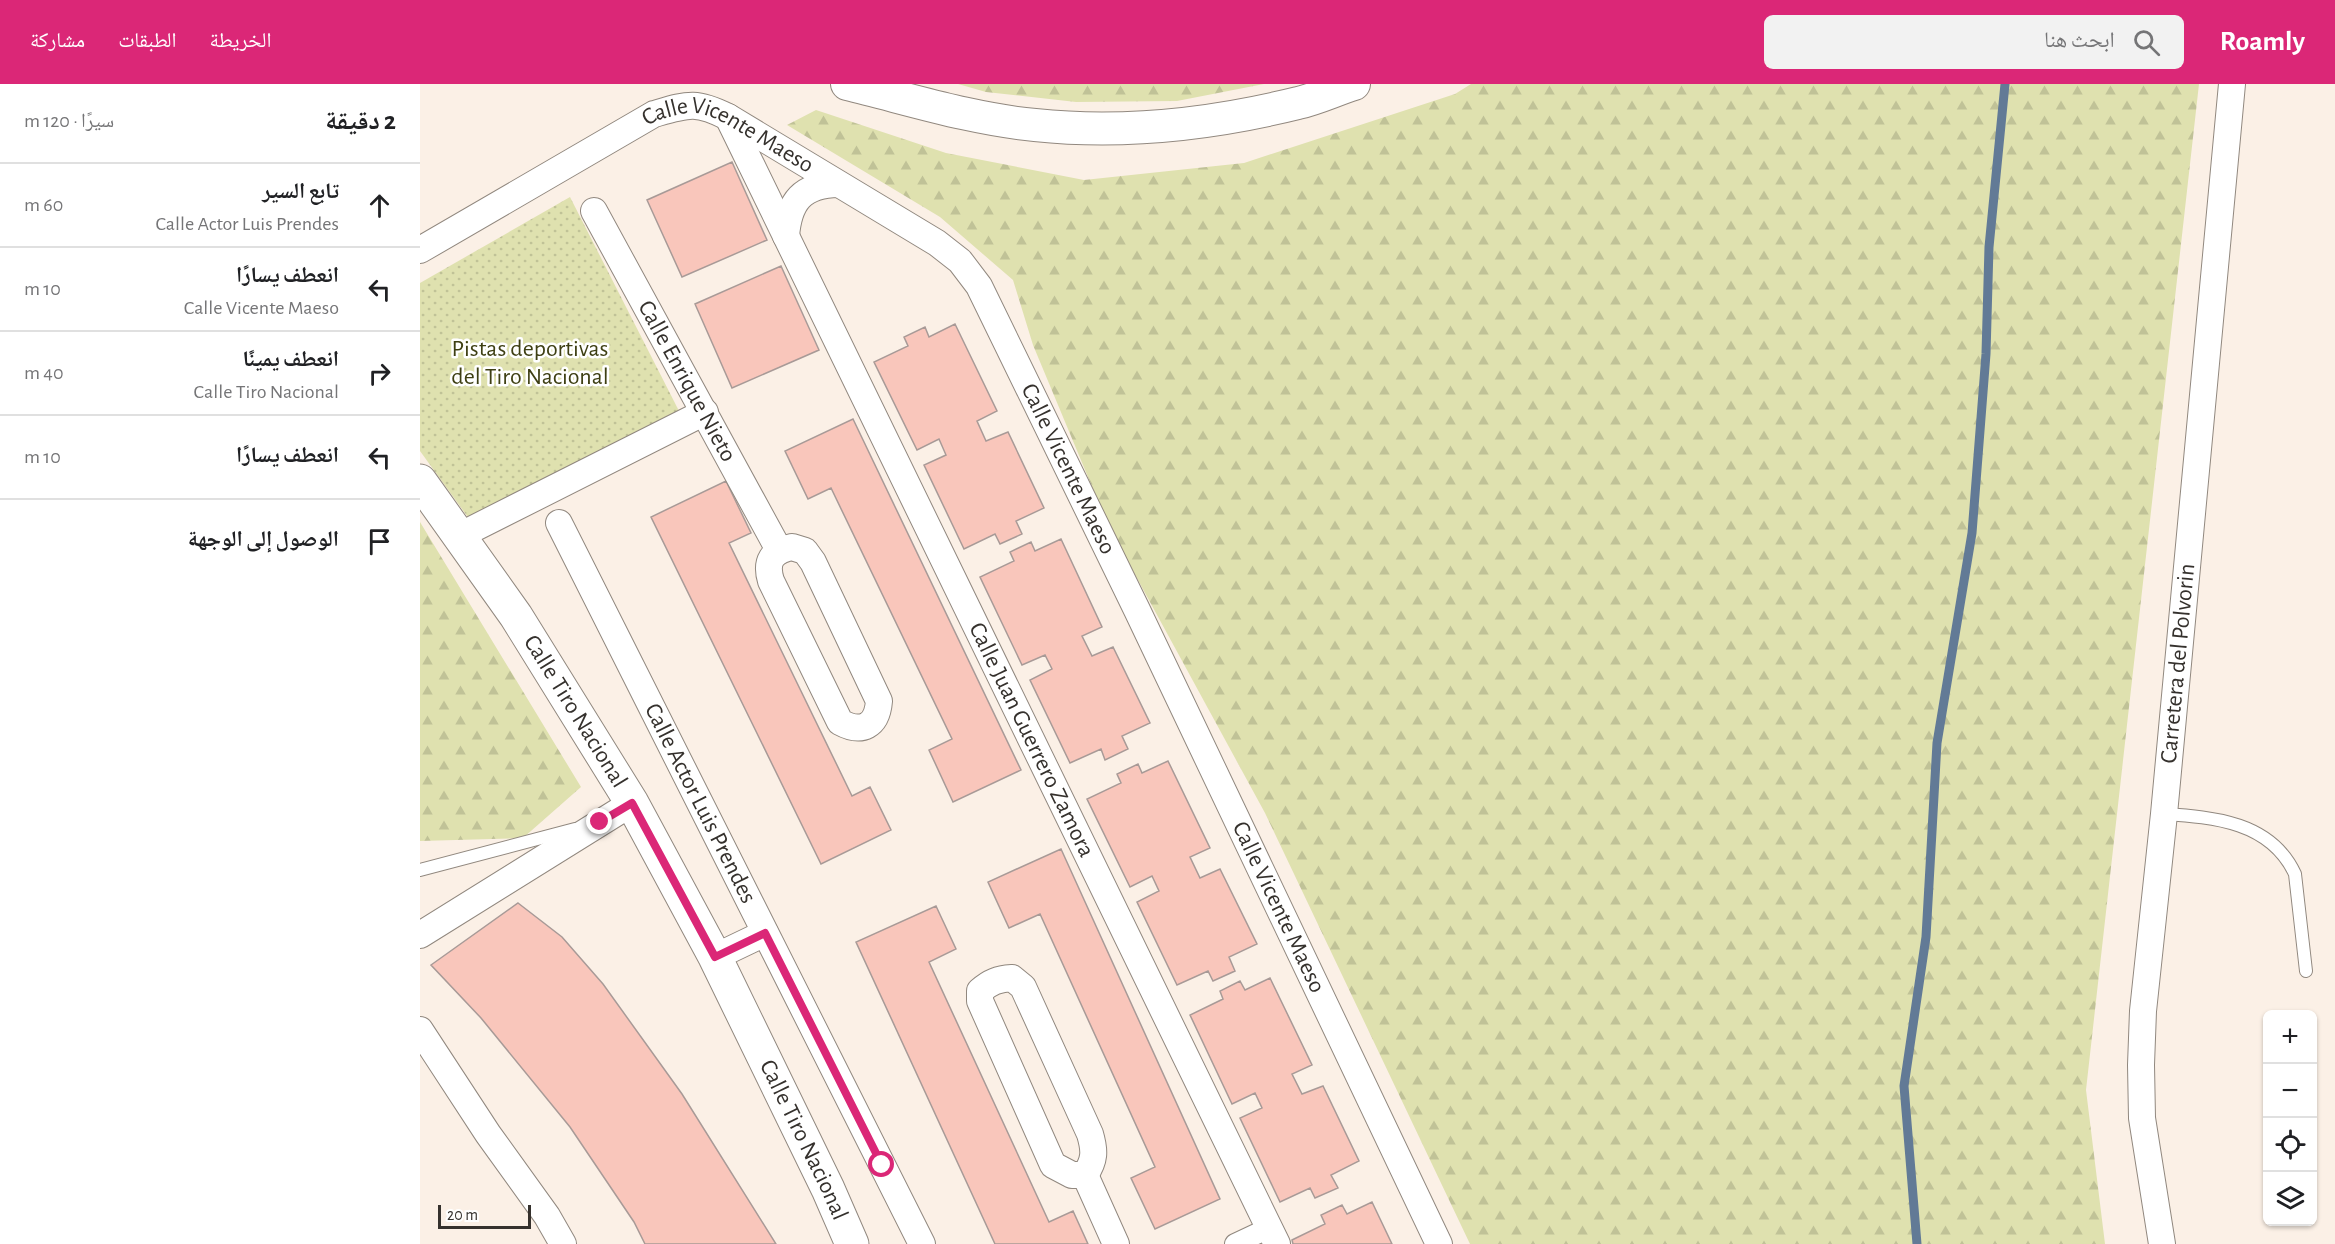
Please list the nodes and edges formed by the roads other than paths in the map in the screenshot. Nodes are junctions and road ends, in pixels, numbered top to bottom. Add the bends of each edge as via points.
1 (847, 84) edge
2 (1354, 84) edge
3 (2232, 84) edge
4 (728, 117) junction
5 (838, 184) junction
6 (594, 211) dead end
7 (786, 236) junction
8 (420, 250) edge
9 (705, 412) junction
10 (420, 481) edge
11 (559, 523) dead end
12 (459, 536) junction
13 (779, 550) junction
14 (632, 803) junction
15 (2164, 814) junction
16 (600, 822) junction
17 (420, 870) edge
18 (765, 933) junction
19 (420, 935) edge
20 (715, 957) junction
21 (2306, 971) dead end
22 (420, 1030) edge
23 (1085, 1174) junction
24 (1273, 1236) edge
25 (563, 1244) edge
26 (852, 1244) edge
27 (921, 1244) edge
28 (1116, 1244) edge
29 (1235, 1244) edge
30 (1439, 1244) edge
31 (2162, 1244) edge

1 - 2 street via 1034,125 1104,128 1197,122 1299,103
3 - 15 street, Carretera del Polvorin
4 - 5 street, Calle Vicente Maeso
4 - 7 street, Calle Juan Guerrero Zamora
4 - 8 street, Calle Vicente Maeso via 704,105 680,106 654,114
5 - 7 street via 822,184 806,191 794,203
5 - 30 street, Calle Vicente Maeso via 937,243 960,261 979,286
6 - 9 street, Calle Enrique Nieto
7 - 24 street, Calle Juan Guerrero Zamora
9 - 12 street
9 - 13 street, Calle Enrique Nieto
10 - 12 main road, Calle Tiro Nacional
11 - 18 street, Calle Actor Luis Prendes
12 - 14 main road, Calle Tiro Nacional via 516,616
13 - 13 street via 771,558 771,581 840,722 850,728 872,723 879,701 813,562 805,551 792,547
14 - 16 street
14 - 20 main road, Calle Tiro Nacional
15 - 21 lane via 2216,819 2254,829 2289,860 2295,874
15 - 31 street, Carretera del Polvorin via 2140,1065 2142,1118
16 - 17 lane
16 - 19 street
18 - 20 street
18 - 27 street, Calle Actor Luis Prendes
20 - 26 main road, Calle Tiro Nacional
22 - 25 street via 548,1216
23 - 23 street via 1093,1162 1090,1134 1023,987 1012,978 989,983 980,991 980,1001 1053,1165 1072,1175
23 - 28 street
24 - 29 street

